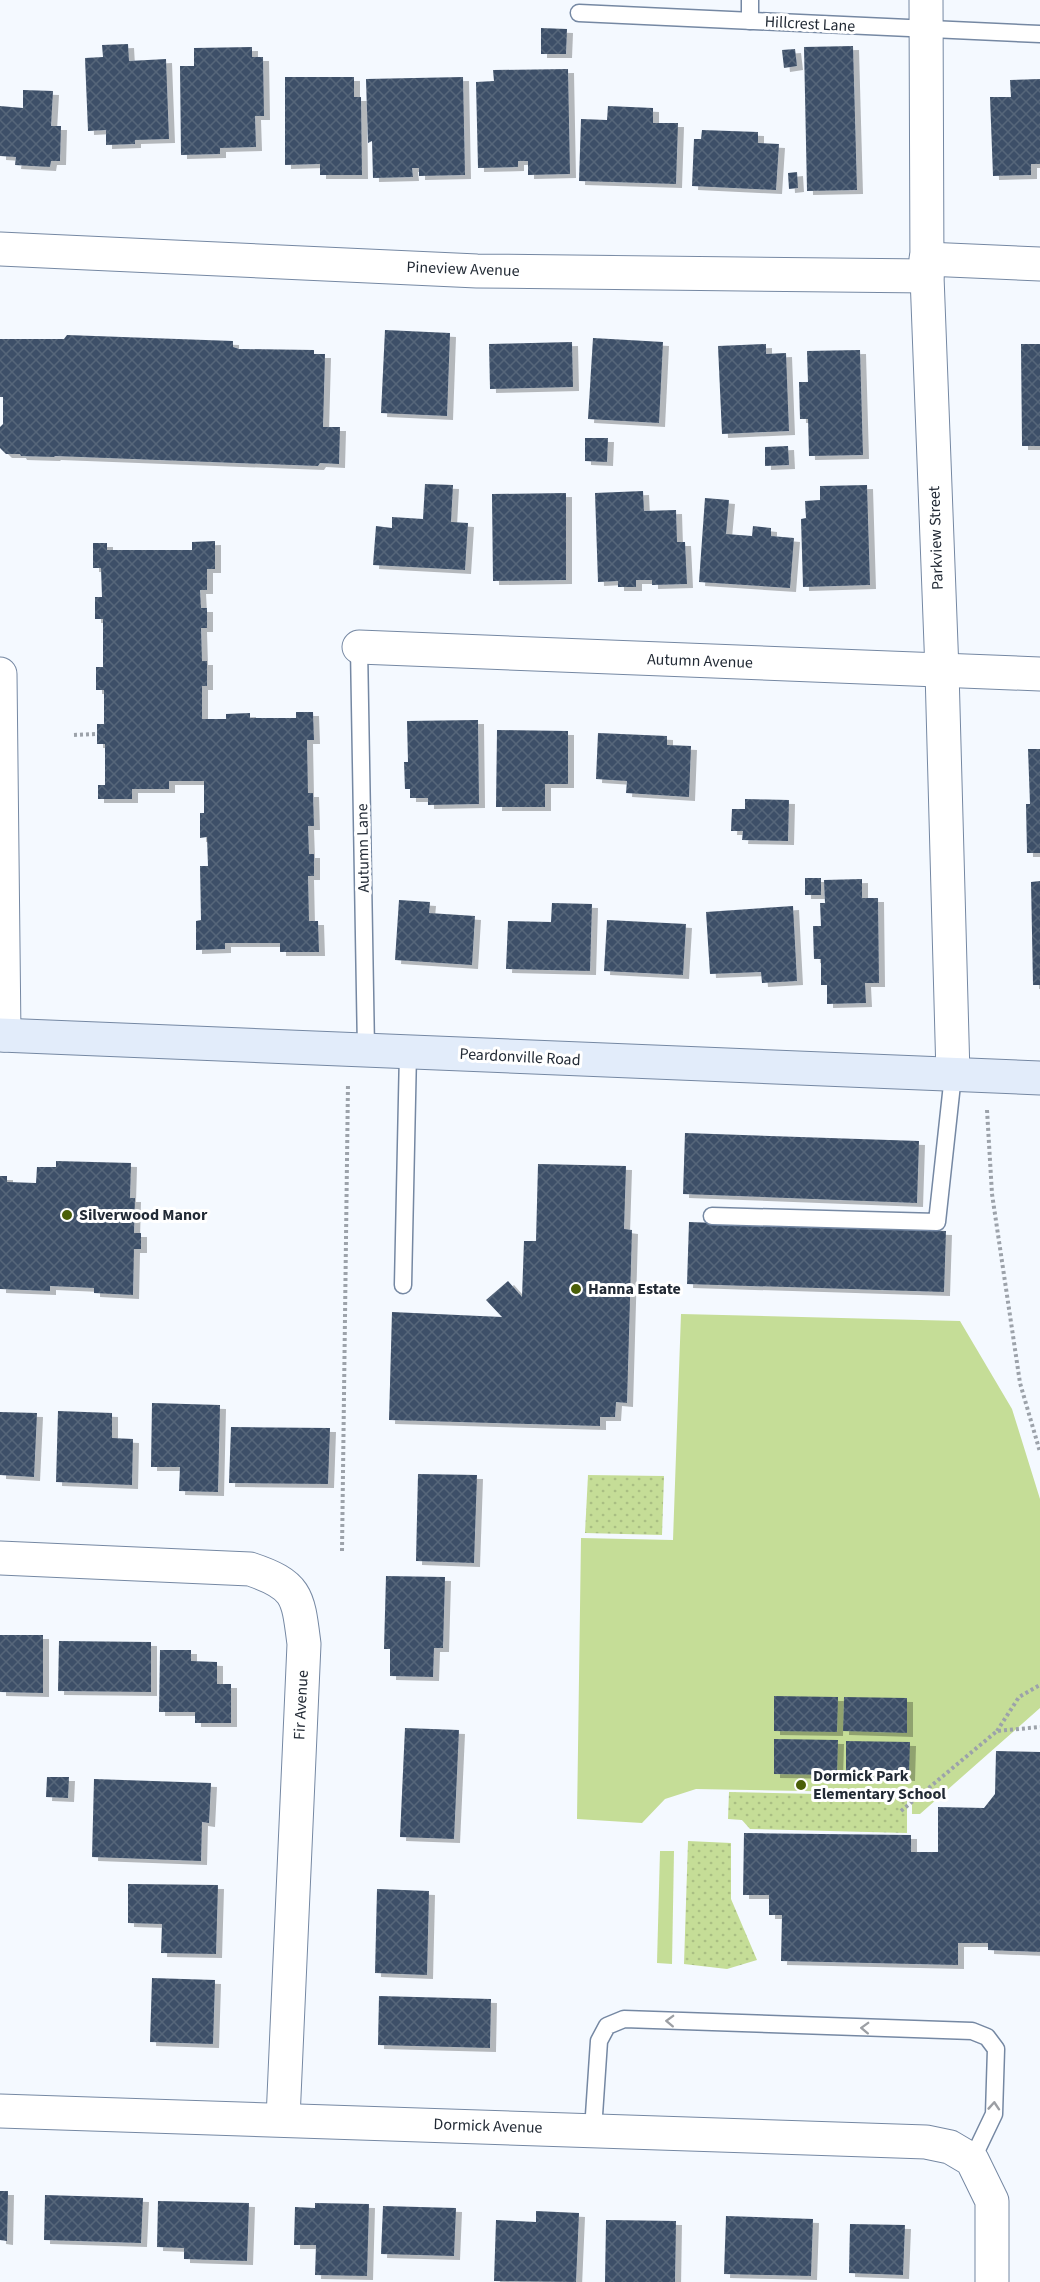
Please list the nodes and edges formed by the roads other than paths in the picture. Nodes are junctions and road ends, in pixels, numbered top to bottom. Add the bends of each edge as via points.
1 (750, 0) edge
2 (579, 13) dead end
3 (926, 15) edge
4 (750, 21) junction
5 (1040, 34) edge
6 (0, 249) edge
7 (1040, 264) edge
8 (926, 267) junction
9 (359, 647) joint
10 (942, 671) junction
11 (0, 674) edge
12 (1040, 674) edge
13 (2, 1035) edge
14 (357, 1049) junction
15 (408, 1052) junction
16 (969, 1076) junction
17 (1040, 1078) edge
18 (711, 1216) dead end
19 (403, 1285) dead end
20 (0, 1558) edge
21 (0, 2111) edge
22 (283, 2120) junction
23 (593, 2130) junction
24 (972, 2160) junction
25 (992, 2282) edge

1 - 4 lane
2 - 4 lane, Hillcrest Lane
3 - 4 lane, Hillcrest Lane
3 - 5 lane, Hillcrest Lane
3 - 8 street, Parkview Street
6 - 8 street, Pineview Avenue via 477,271
7 - 8 street, Pineview Avenue
8 - 10 street, Parkview Street
9 - 10 street, Autumn Avenue
9 - 14 lane, Autumn Lane
10 - 12 street, Autumn Avenue
10 - 16 street, Parkview Street
11 - 13 street
13 - 14 main road, Peardonville Road
14 - 15 main road, Peardonville Road
15 - 16 main road, Peardonville Road
15 - 19 lane
16 - 17 main road, Peardonville Road
16 - 18 lane via 937,1222
20 - 22 street, Fir Avenue via 250,1569 276,1578 292,1591 300,1610 304,1644
21 - 22 street, Dormick Avenue
22 - 23 street, Dormick Avenue
23 - 24 street, Dormick Avenue via 926,2142 950,2147
24 -> 23 lane via 994,2114 996,2049 987,2037 972,2031 624,2019 607,2026 599,2041
24 - 25 street via 992,2201

